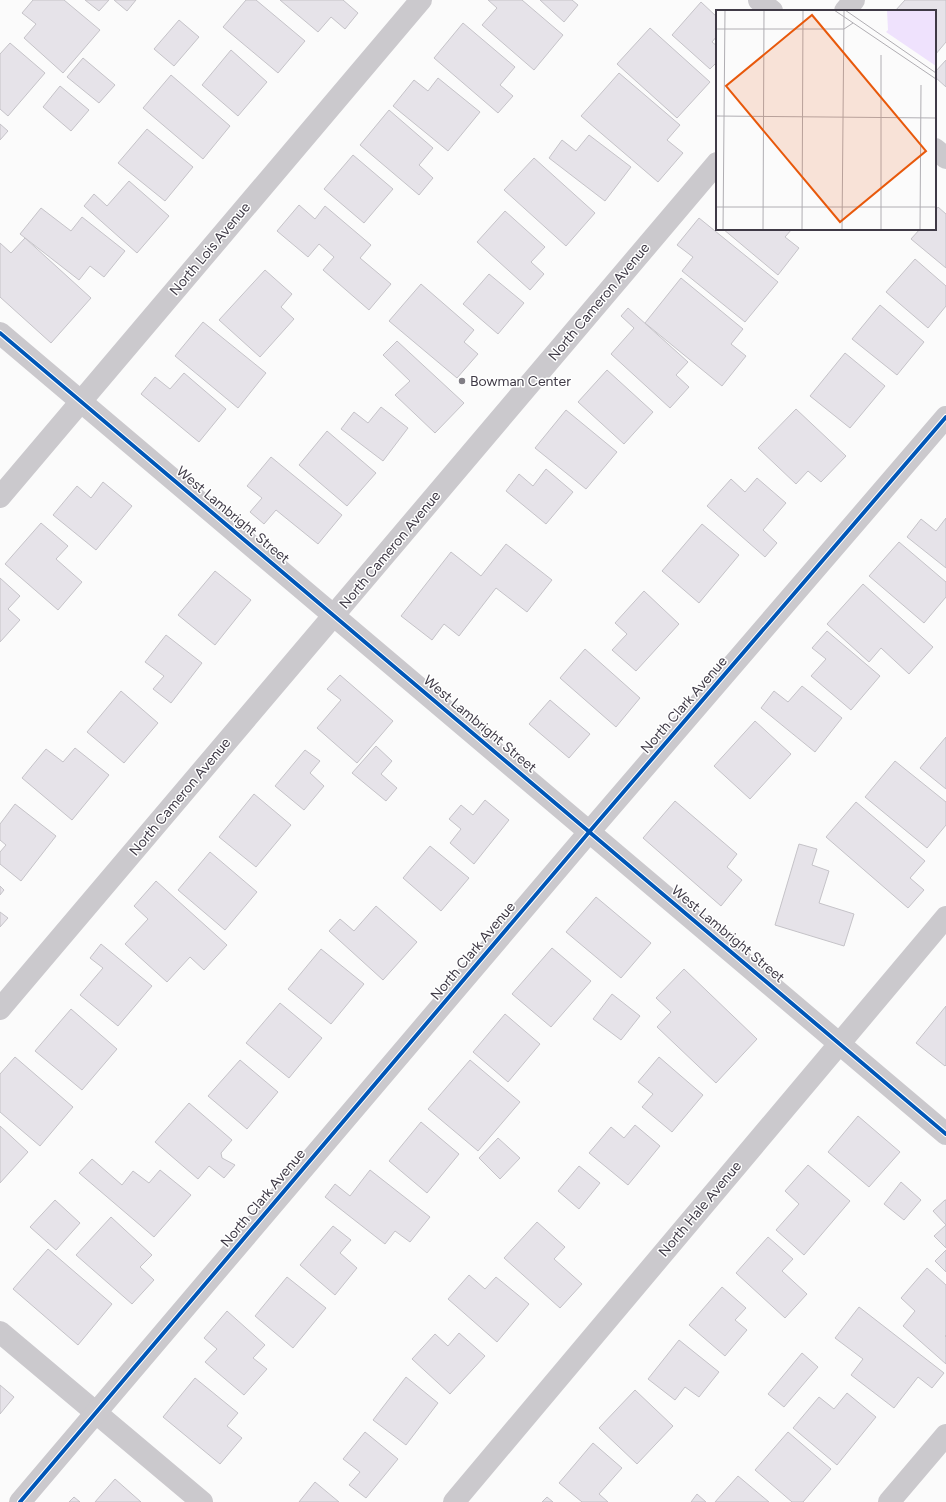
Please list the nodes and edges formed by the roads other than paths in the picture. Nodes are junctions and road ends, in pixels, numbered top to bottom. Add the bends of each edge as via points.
1 (421, 0) edge
2 (759, 0) edge
3 (854, 0) edge
4 (771, 10) edge
5 (846, 10) edge
6 (936, 150) edge
7 (946, 158) edge
8 (716, 164) edge
9 (0, 333) edge
10 (81, 401) junction
11 (946, 417) edge
12 (0, 497) edge
13 (335, 616) junction
14 (590, 831) junction
15 (946, 917) edge
16 (0, 1009) edge
17 (840, 1043) junction
18 (946, 1134) edge
19 (0, 1332) edge
20 (95, 1412) junction
21 (946, 1435) edge
22 (20, 1502) edge
23 (202, 1502) edge
24 (454, 1502) edge
25 (889, 1502) edge

1 - 10 street, North Lois Avenue
2 - 4 street
3 - 5 street
6 - 7 street
8 - 13 street, North Cameron Avenue
9 - 10 street, West Lambright Street
10 - 12 street, North Lois Avenue
10 - 13 street, West Lambright Street
11 - 14 street, North Clark Avenue
13 - 14 street, West Lambright Street
13 - 16 street, North Cameron Avenue
14 - 17 street, West Lambright Street
14 - 20 street, North Clark Avenue
15 - 17 street, North Hale Avenue
17 - 18 street, West Lambright Street
17 - 24 street, North Hale Avenue
19 - 20 street
20 - 22 street, North Clark Avenue
20 - 23 street
21 - 25 street

